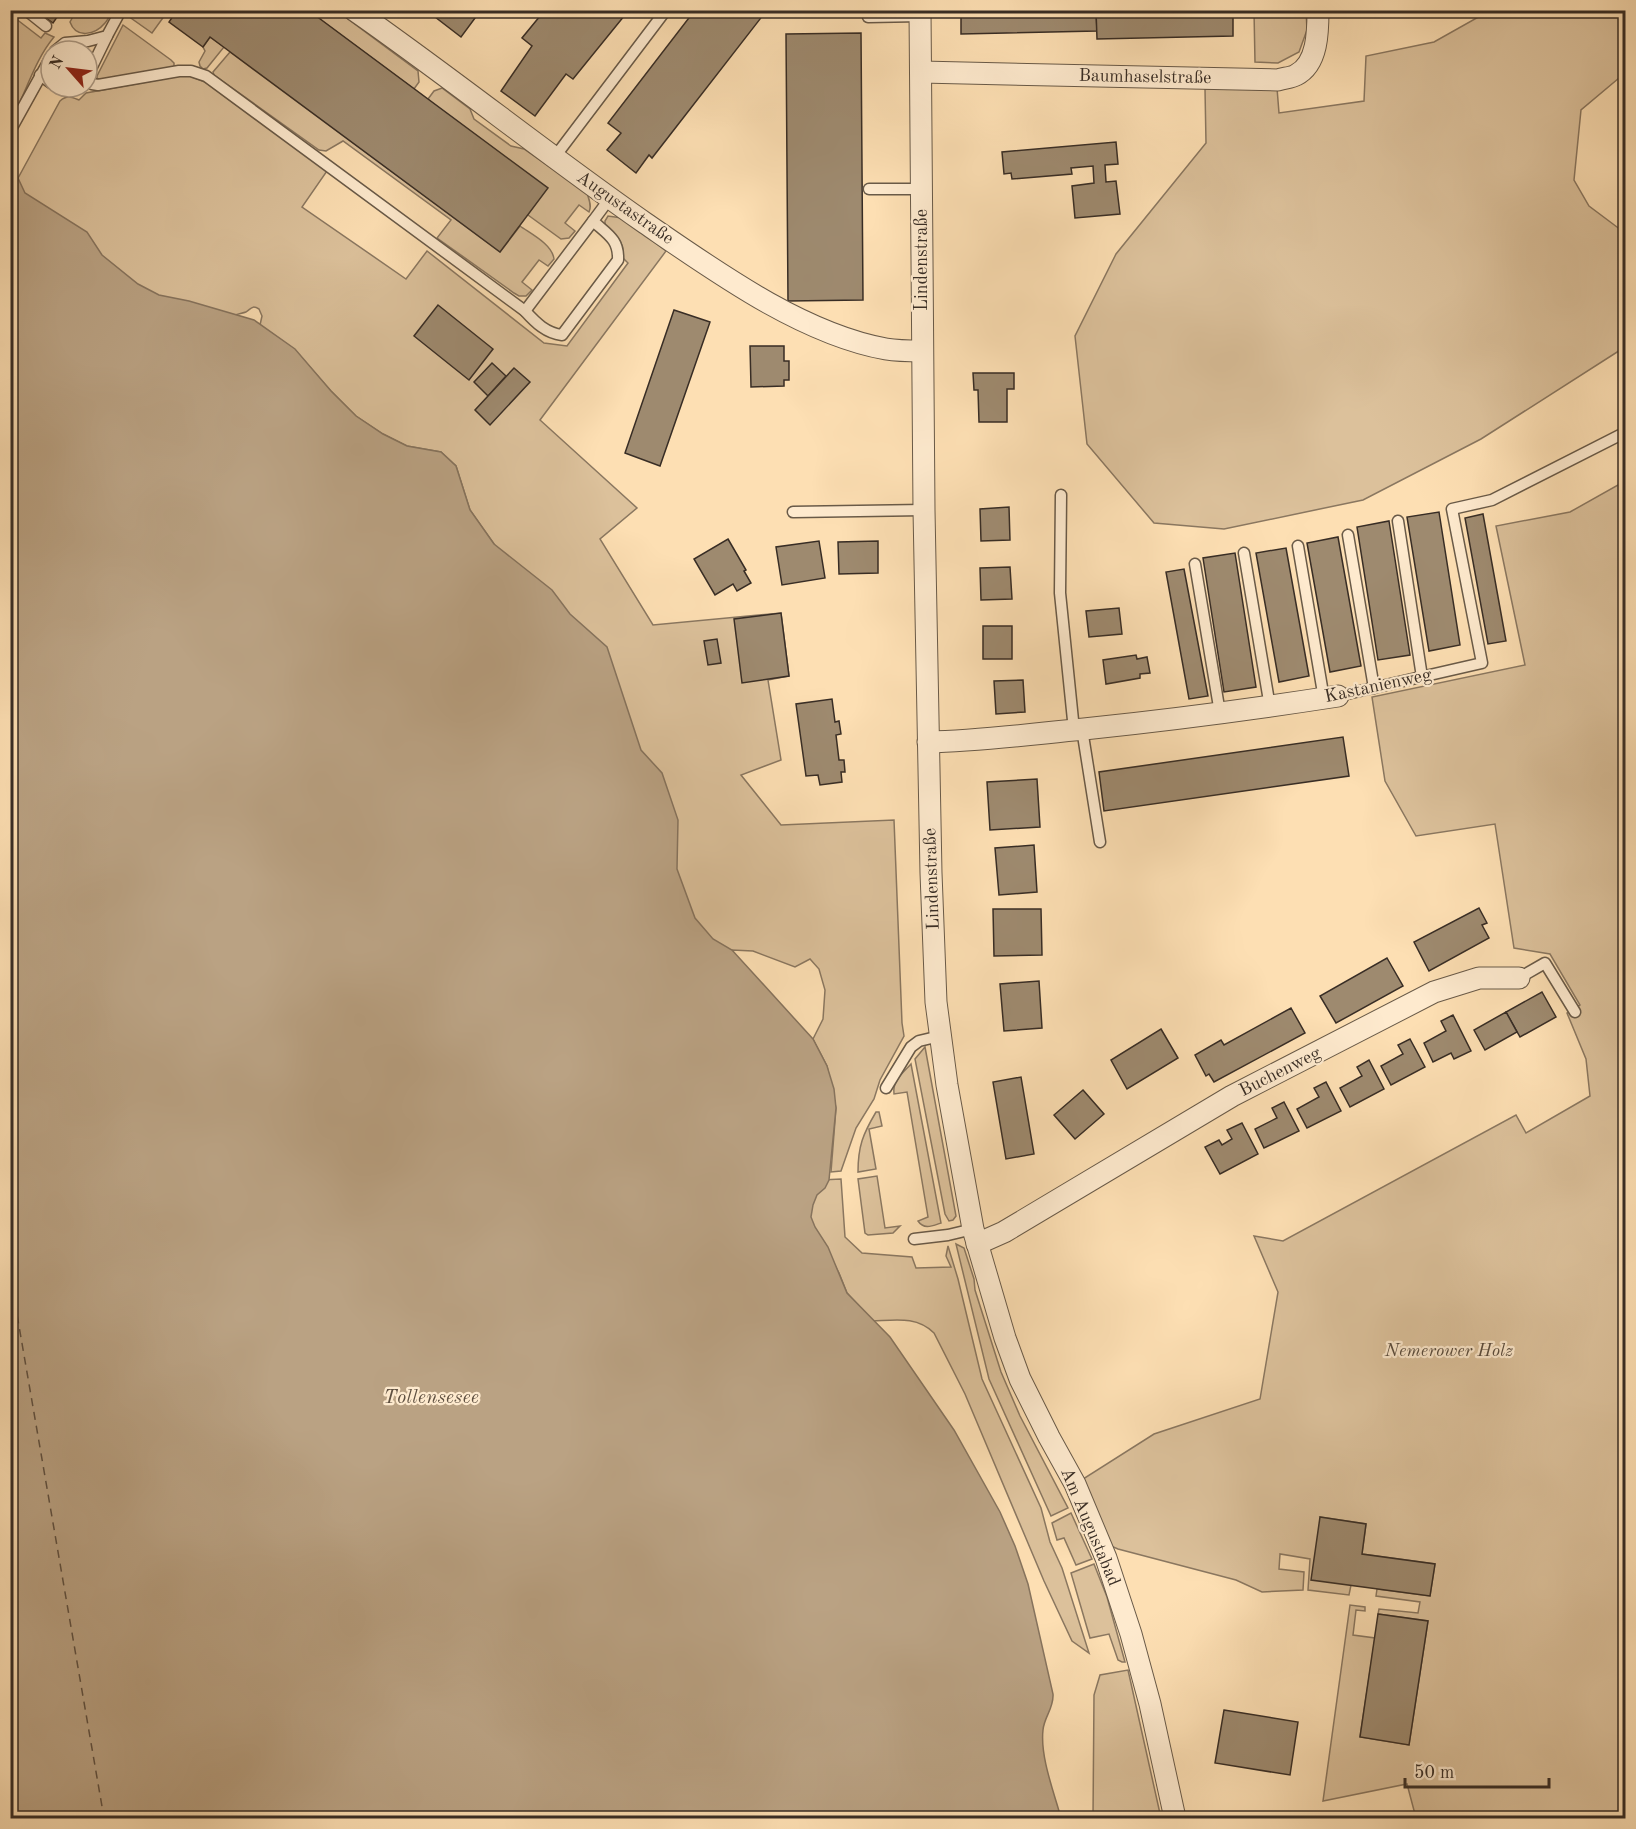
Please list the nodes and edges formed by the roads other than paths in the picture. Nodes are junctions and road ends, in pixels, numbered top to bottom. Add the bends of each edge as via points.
1 (26, 10) edge
2 (122, 10) edge
3 (354, 10) edge
4 (666, 10) edge
5 (1318, 10) edge
6 (921, 13) edge
7 (868, 17) dead end
8 (46, 26) dead end
9 (107, 36) junction
10 (96, 39) edge
11 (99, 53) edge
12 (921, 72) junction
13 (39, 77) edge
14 (99, 85) edge
15 (10, 131) edge
16 (554, 158) junction
17 (869, 189) dead end
18 (922, 189) junction
19 (610, 198) junction
20 (593, 221) junction
21 (525, 311) junction
22 (922, 351) junction
23 (1626, 432) edge
24 (1061, 495) dead end
25 (924, 510) junction
26 (793, 512) dead end
27 (1398, 521) dead end
28 (1348, 535) dead end
29 (1298, 546) dead end
30 (1244, 553) dead end
31 (1195, 564) dead end
32 (1422, 677) junction
33 (1374, 688) junction
34 (1331, 697) junction
35 (1270, 707) junction
36 (1220, 713) junction
37 (1078, 729) junction
38 (928, 742) junction
39 (1100, 842) dead end
40 (1519, 978) joint
41 (1575, 1012) dead end
42 (940, 1036) junction
43 (886, 1088) dead end
44 (975, 1237) junction
45 (914, 1239) dead end
46 (1175, 1818) edge

1 - 8 lane
2 - 9 lane
3 - 16 street, Augustastraße
4 - 16 lane
5 - 12 street, Baumhaselstraße via 1312,58 1298,75 1278,80
6 - 7 lane
6 - 12 street, Lindenstraße
9 - 10 lane
9 - 11 lane
12 - 18 street, Lindenstraße
13 - 15 lane
14 - 21 lane via 179,71 206,76
16 - 19 street, Augustastraße
17 - 18 lane
18 - 22 street, Lindenstraße
19 - 20 lane
19 - 22 street, Augustastraße via 710,267 821,329 871,346
20 - 21 lane
20 - 21 lane via 614,239 618,260 562,335 551,334
22 - 25 street, Lindenstraße
23 - 32 lane, Kastanienweg via 1492,500 1452,509 1482,663
24 - 37 lane via 1060,593
25 - 26 lane
25 - 38 street, Lindenstraße
27 - 32 lane
28 - 33 lane
29 - 34 lane
30 - 35 lane
31 - 36 lane
32 - 33 lane, Kastanienweg
33 - 34 lane, Kastanienweg
34 - 35 street, Kastanienweg
35 - 36 street, Kastanienweg
36 - 37 street, Kastanienweg
37 - 38 street, Kastanienweg
37 - 39 lane
38 - 42 street, Lindenstraße
40 - 41 lane, Buchenweg via 1545,963
40 - 44 street, Buchenweg via 1479,978 1434,992 1232,1096 1004,1232
42 - 43 lane via 911,1047
42 - 44 street, Lindenstraße
44 - 45 lane
44 - 46 street, Am Augustabad via 1020,1379 1075,1484 1106,1558 1131,1634

